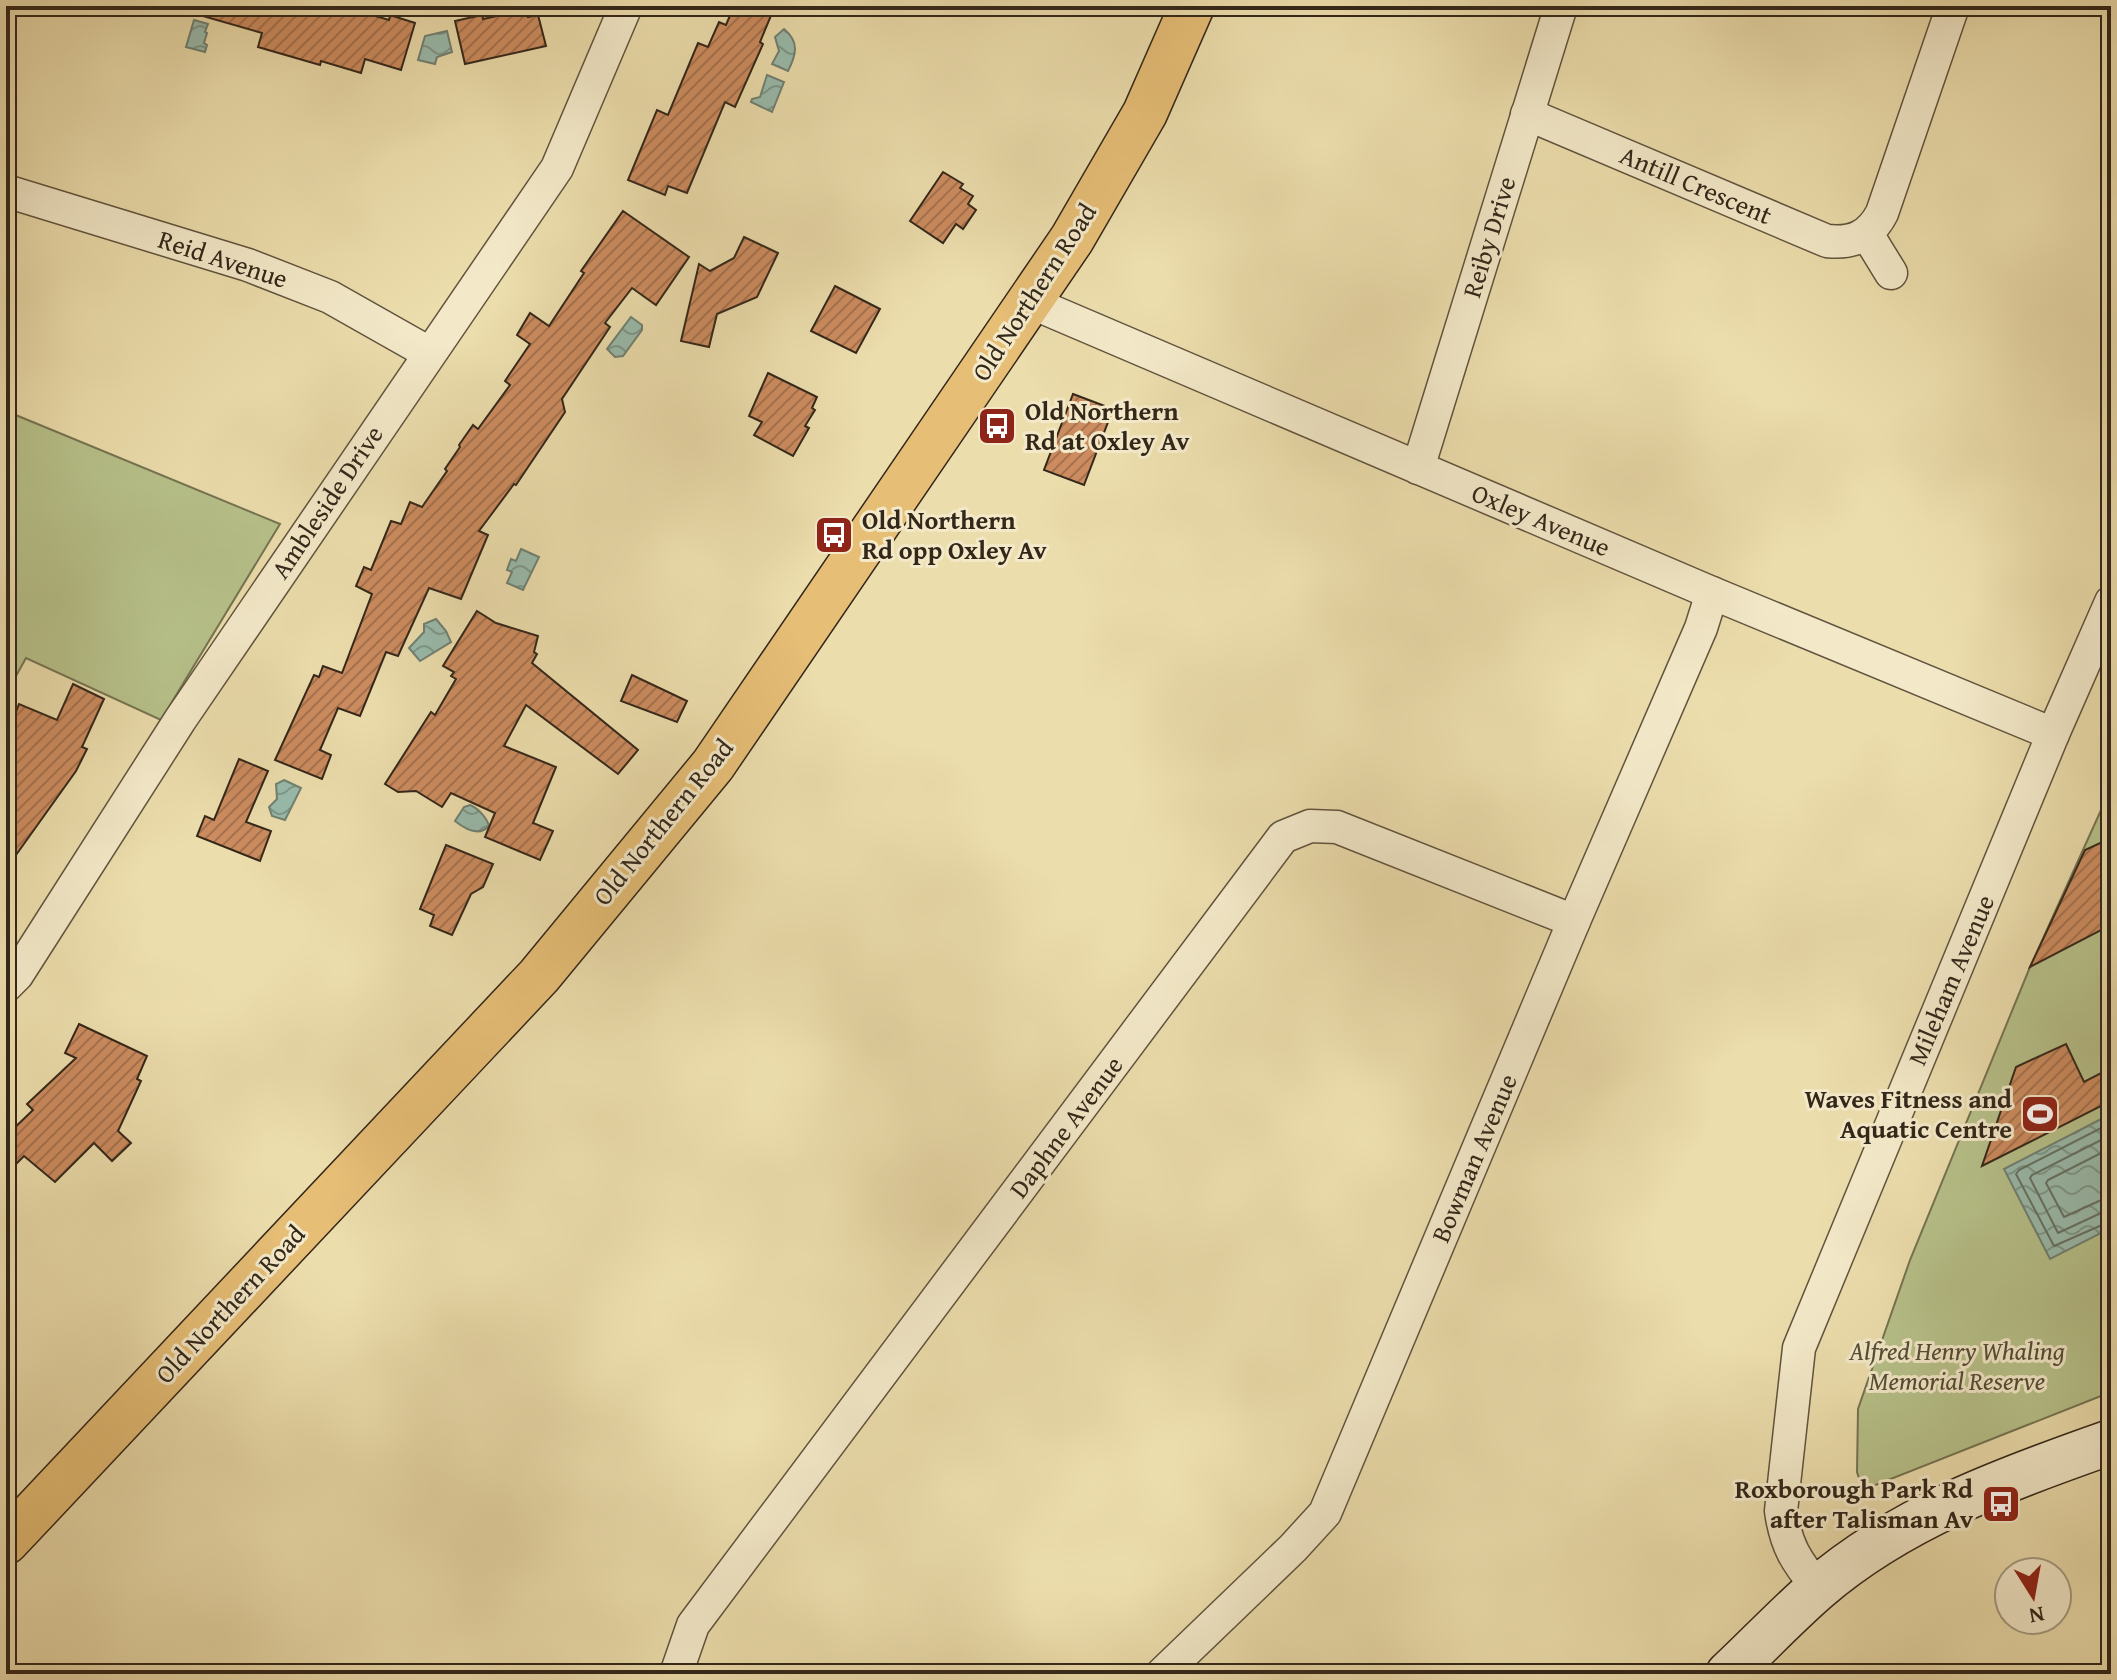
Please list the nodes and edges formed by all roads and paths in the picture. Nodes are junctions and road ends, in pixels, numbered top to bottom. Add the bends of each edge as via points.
1 (626, 6) edge
2 (1192, 6) edge
3 (1561, 6) edge
4 (1953, 6) edge
5 (1527, 114) junction
6 (6, 191) edge
7 (1867, 234) junction
8 (1891, 273) dead end
9 (1030, 302) junction
10 (429, 353) junction
11 (1418, 468) junction
12 (1712, 593) junction
13 (2111, 602) edge
14 (2053, 734) junction
15 (1574, 921) junction
16 (6, 986) edge
17 (2111, 1442) edge
18 (6, 1542) edge
19 (1818, 1588) junction
20 (676, 1674) edge
21 (1162, 1674) edge
22 (1728, 1674) edge

1 - 10 street, Ambleside Drive via 557,168
2 - 9 main road, Old Northern Road via 1138,125
3 - 5 street, Reiby Drive
4 - 7 street via 1882,213
5 - 7 street, Antill Crescent via 1827,241
5 - 11 street, Reiby Drive
6 - 10 street, Reid Avenue via 261,270 330,297
7 - 8 street
9 - 11 street, Oxley Avenue
9 - 18 main road, Old Northern Road via 713,765 549,964
10 - 16 street, Ambleside Drive
11 - 12 street, Oxley Avenue
12 - 14 street, Oxley Avenue
12 - 15 street, Bowman Avenue
13 - 14 street, Mileham Avenue
14 - 19 street, Mileham Avenue via 1799,1348 1781,1511 1794,1559
15 - 20 street, Daphne Avenue via 1337,827 1310,826 1283,837 693,1625
15 - 21 street, Bowman Avenue via 1325,1513
17 - 19 street via 1945,1507
19 - 22 street

